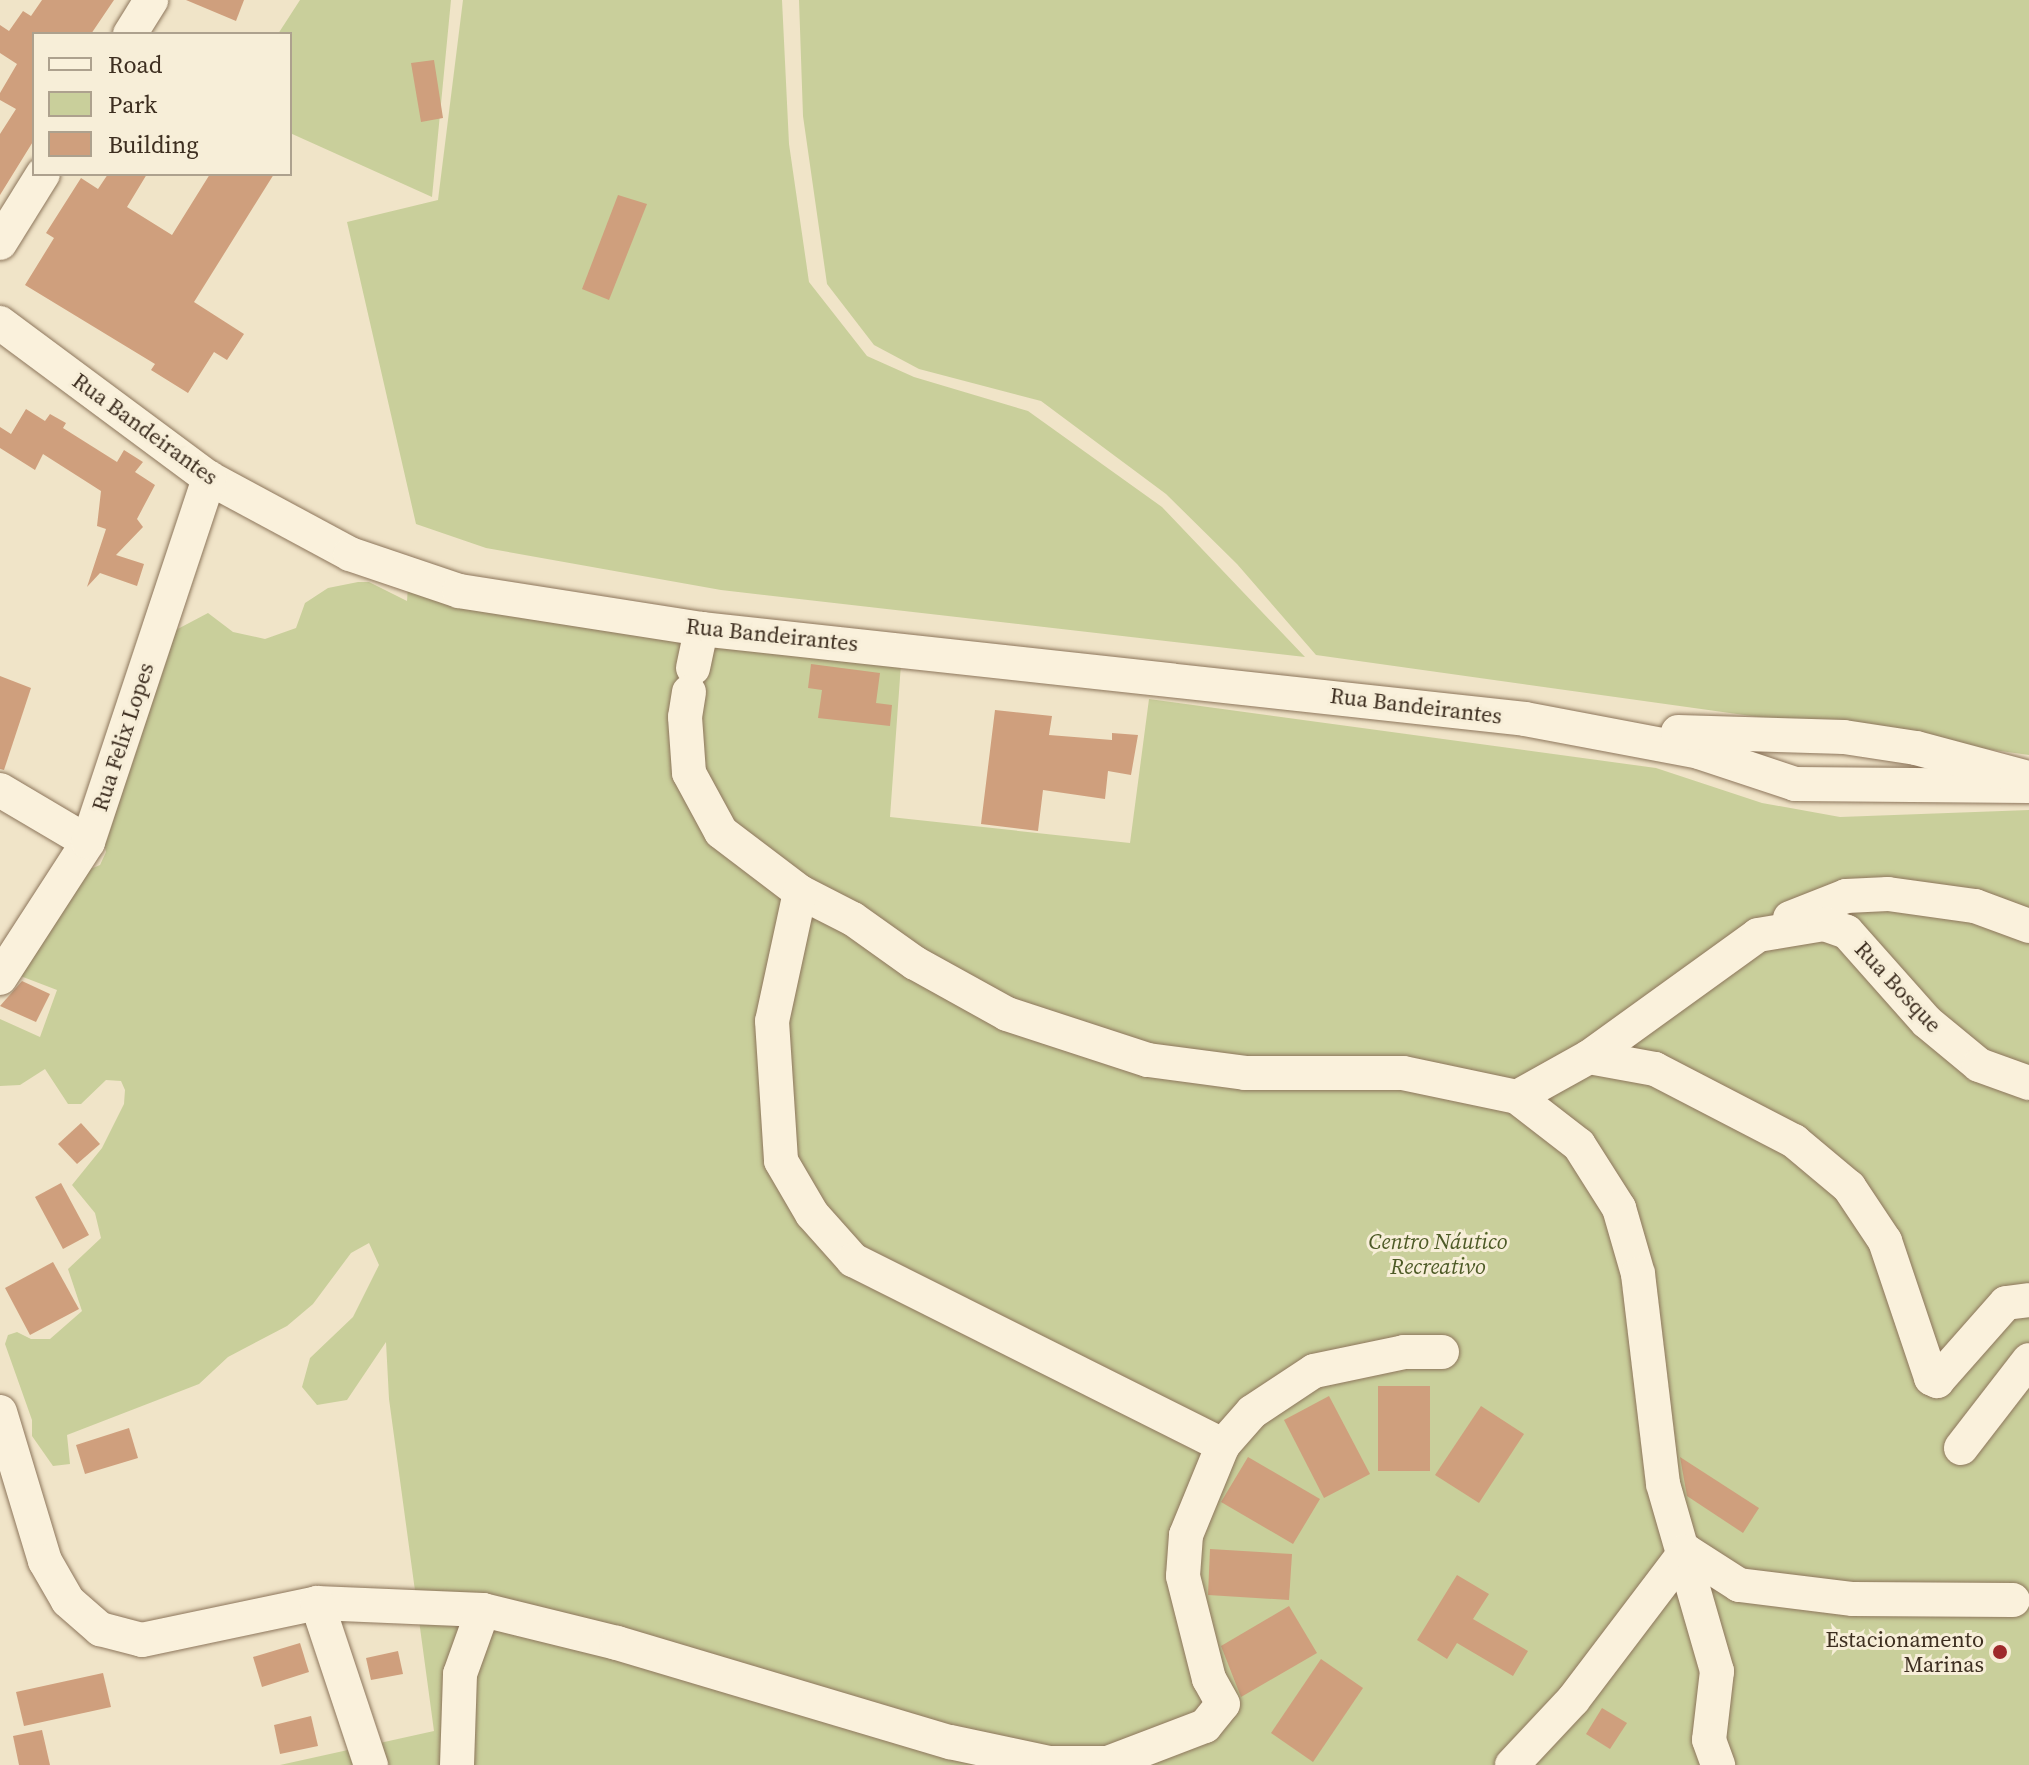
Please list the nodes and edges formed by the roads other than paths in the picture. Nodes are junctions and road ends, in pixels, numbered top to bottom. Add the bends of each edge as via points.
1 (151, 0) edge
2 (131, 32) edge
3 (42, 176) edge
4 (0, 243) edge
5 (0, 323) edge
6 (209, 478) junction
7 (701, 629) junction
8 (1617, 733) junction
9 (2029, 778) edge
10 (2029, 786) edge
11 (0, 790) edge
12 (88, 842) junction
13 (800, 892) junction
14 (2029, 926) edge
15 (1758, 935) junction
16 (0, 978) edge
17 (1589, 1057) junction
18 (2029, 1083) edge
19 (1517, 1097) junction
20 (2029, 1300) edge
21 (1442, 1352) dead end
22 (2029, 1360) edge
23 (0, 1412) edge
24 (1223, 1445) junction
25 (1961, 1448) dead end
26 (1686, 1551) junction
27 (2013, 1600) dead end
28 (317, 1603) junction
29 (483, 1610) junction
30 (371, 1765) edge
31 (457, 1765) edge
32 (1512, 1765) edge
33 (1718, 1765) edge

1 - 2 street
3 - 4 street
5 - 6 street, Rua Bandeirantes
6 - 7 street, Rua Bandeirantes via 350,554 459,591
6 - 12 street, Rua Felix Lopes
7 - 8 street, Rua Bandeirantes via 1164,676
7 - 13 street via 685,717 689,773 721,832
8 - 9 street, Rua Bandeirantes via 1844,737 1916,748
8 - 10 street, Rua Bandeirantes via 1699,752 1795,784
11 - 12 street
12 - 16 street, Rua Felix Lopes
13 - 19 street via 1007,1014 1148,1060 1245,1073 1403,1073
13 - 24 street via 772,1021 781,1161 812,1214 853,1260
14 - 15 street, Rua Bosque via 1975,906 1874,895 1846,896
15 - 17 street, Rua Bosque
15 - 18 street, Rua Bosque via 1824,924 1847,932 1927,1022 1979,1065
17 - 19 street, Rua Bosque
17 - 20 street via 1655,1069 1794,1141 1849,1187 1885,1241 1931,1378 1944,1378 2006,1303
19 - 26 street via 1579,1145 1619,1208 1638,1274 1663,1484
21 - 24 street via 1404,1352 1314,1371 1252,1412
22 - 25 street
23 - 28 street via 45,1561 68,1601 100,1629 142,1640
24 - 29 street via 1186,1535 1183,1576 1209,1679 1223,1704 1205,1726 1108,1763 1049,1763 950,1742 617,1643
26 - 27 street via 1739,1585 1853,1599
26 - 32 street via 1573,1700
26 - 33 street via 1717,1671 1709,1740
28 - 29 street
28 - 30 street
29 - 31 street via 460,1674

